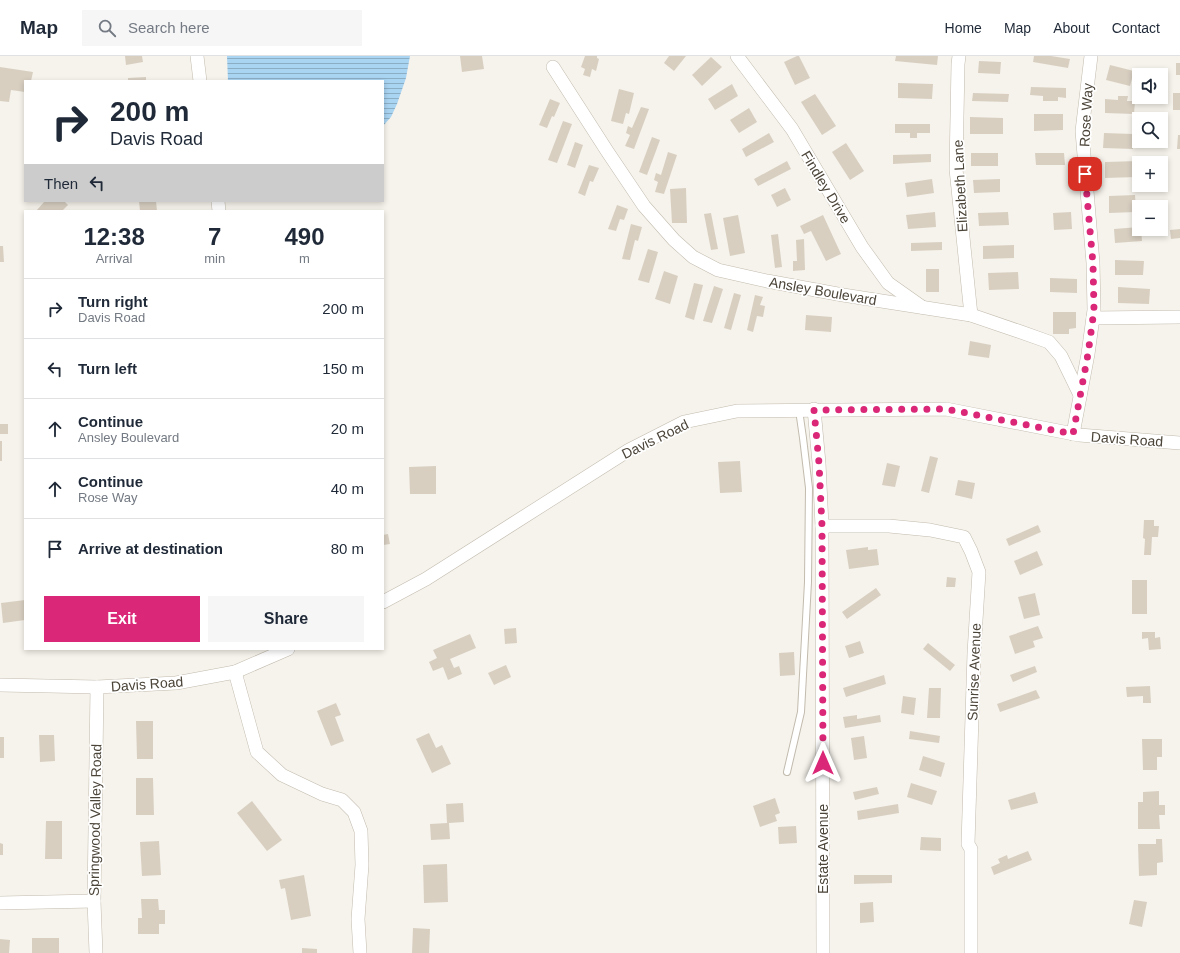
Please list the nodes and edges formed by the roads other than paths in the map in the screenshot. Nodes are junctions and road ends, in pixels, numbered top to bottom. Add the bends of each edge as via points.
1 (197, 56) edge
2 (737, 56) edge
3 (959, 56) edge
4 (1091, 56) edge
5 (553, 67) dead end
6 (200, 80) edge
7 (924, 308) junction
8 (971, 315) junction
9 (1180, 317) edge
10 (1093, 318) junction
11 (1080, 395) junction
12 (799, 410) junction
13 (814, 410) junction
14 (1073, 434) junction
15 (1180, 443) edge
16 (822, 526) junction
17 (384, 601) edge
18 (274, 652) edge
19 (236, 672) junction
20 (0, 685) edge
21 (97, 687) junction
22 (787, 772) dead end
23 (94, 901) junction
24 (0, 903) edge
25 (96, 953) edge
26 (360, 953) edge
27 (823, 953) edge
28 (971, 953) edge

1 - 6 street
2 - 7 street, Findley Drive via 792,129 862,247 888,283
3 - 8 street, Elizabeth Lane via 956,168
4 - 10 street, Rose Way via 1082,131 1093,264
5 - 7 street, Ansley Boulevard via 644,206 692,257 718,270 767,282
7 - 8 street, Ansley Boulevard
8 - 11 street, Ansley Boulevard via 1049,342 1061,356
9 - 10 street
10 - 11 street
11 - 14 street
12 - 13 street, Davis Road
12 - 17 street, Davis Road via 737,411 684,422 629,450 426,578
12 - 22 lane via 809,488 808,582 801,712
13 - 14 street, Davis Road via 946,409
13 - 16 street, Estate Avenue
14 - 15 street, Davis Road
16 - 27 street, Estate Avenue
16 - 28 street, Sunrise Avenue via 889,526 930,530 964,537 971,551 978,572 968,844
18 - 19 street, Davis Road
19 - 21 street, Davis Road via 176,683
19 - 26 street via 257,752 282,775 322,794 342,800 354,812 361,831 362,865 358,919
20 - 21 street, Davis Road
21 - 23 street, Springwood Valley Road
23 - 24 street
23 - 25 street, Springwood Valley Road

